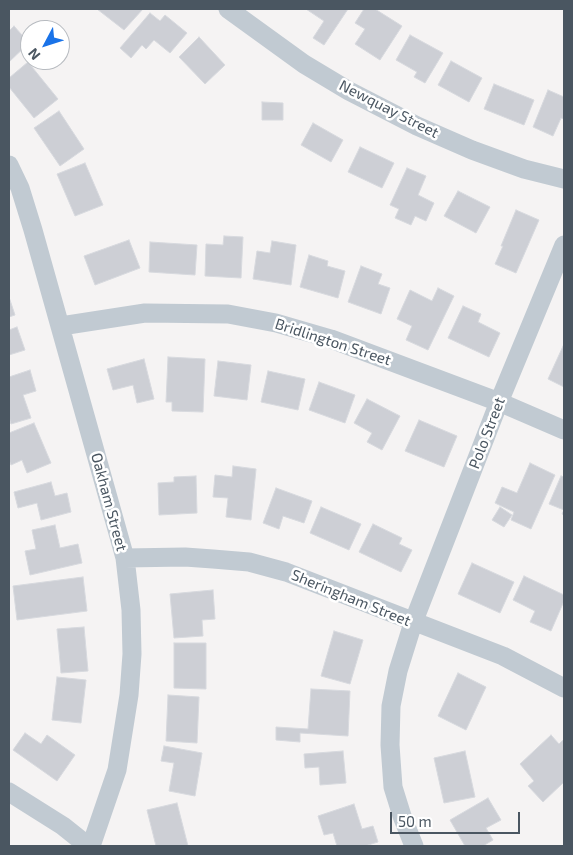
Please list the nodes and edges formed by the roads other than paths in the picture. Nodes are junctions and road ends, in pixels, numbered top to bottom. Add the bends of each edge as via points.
1 (228, 9) edge
2 (9, 165) edge
3 (564, 179) edge
4 (564, 245) edge
5 (61, 326) junction
6 (499, 402) junction
7 (564, 430) edge
8 (125, 558) junction
9 (413, 622) junction
10 (564, 688) edge
11 (9, 792) edge
12 (89, 846) edge
13 (414, 846) edge

1 - 3 street, Newquay Street via 304,64 417,126 524,169
2 - 5 street, Oakham Street via 20,188
4 - 6 street, Polo Street
5 - 6 street, Bridlington Street via 145,312 228,314 276,322 332,339
5 - 8 street, Oakham Street
6 - 7 street, Bridlington Street
6 - 9 street, Polo Street
8 - 9 street, Sheringham Street via 185,557 249,562 286,572
8 - 12 street, Oakham Street via 131,610 129,695 118,770
9 - 10 street, Sheringham Street via 503,656
9 - 13 street, Polo Street via 391,706 390,745 393,786
11 - 12 street

